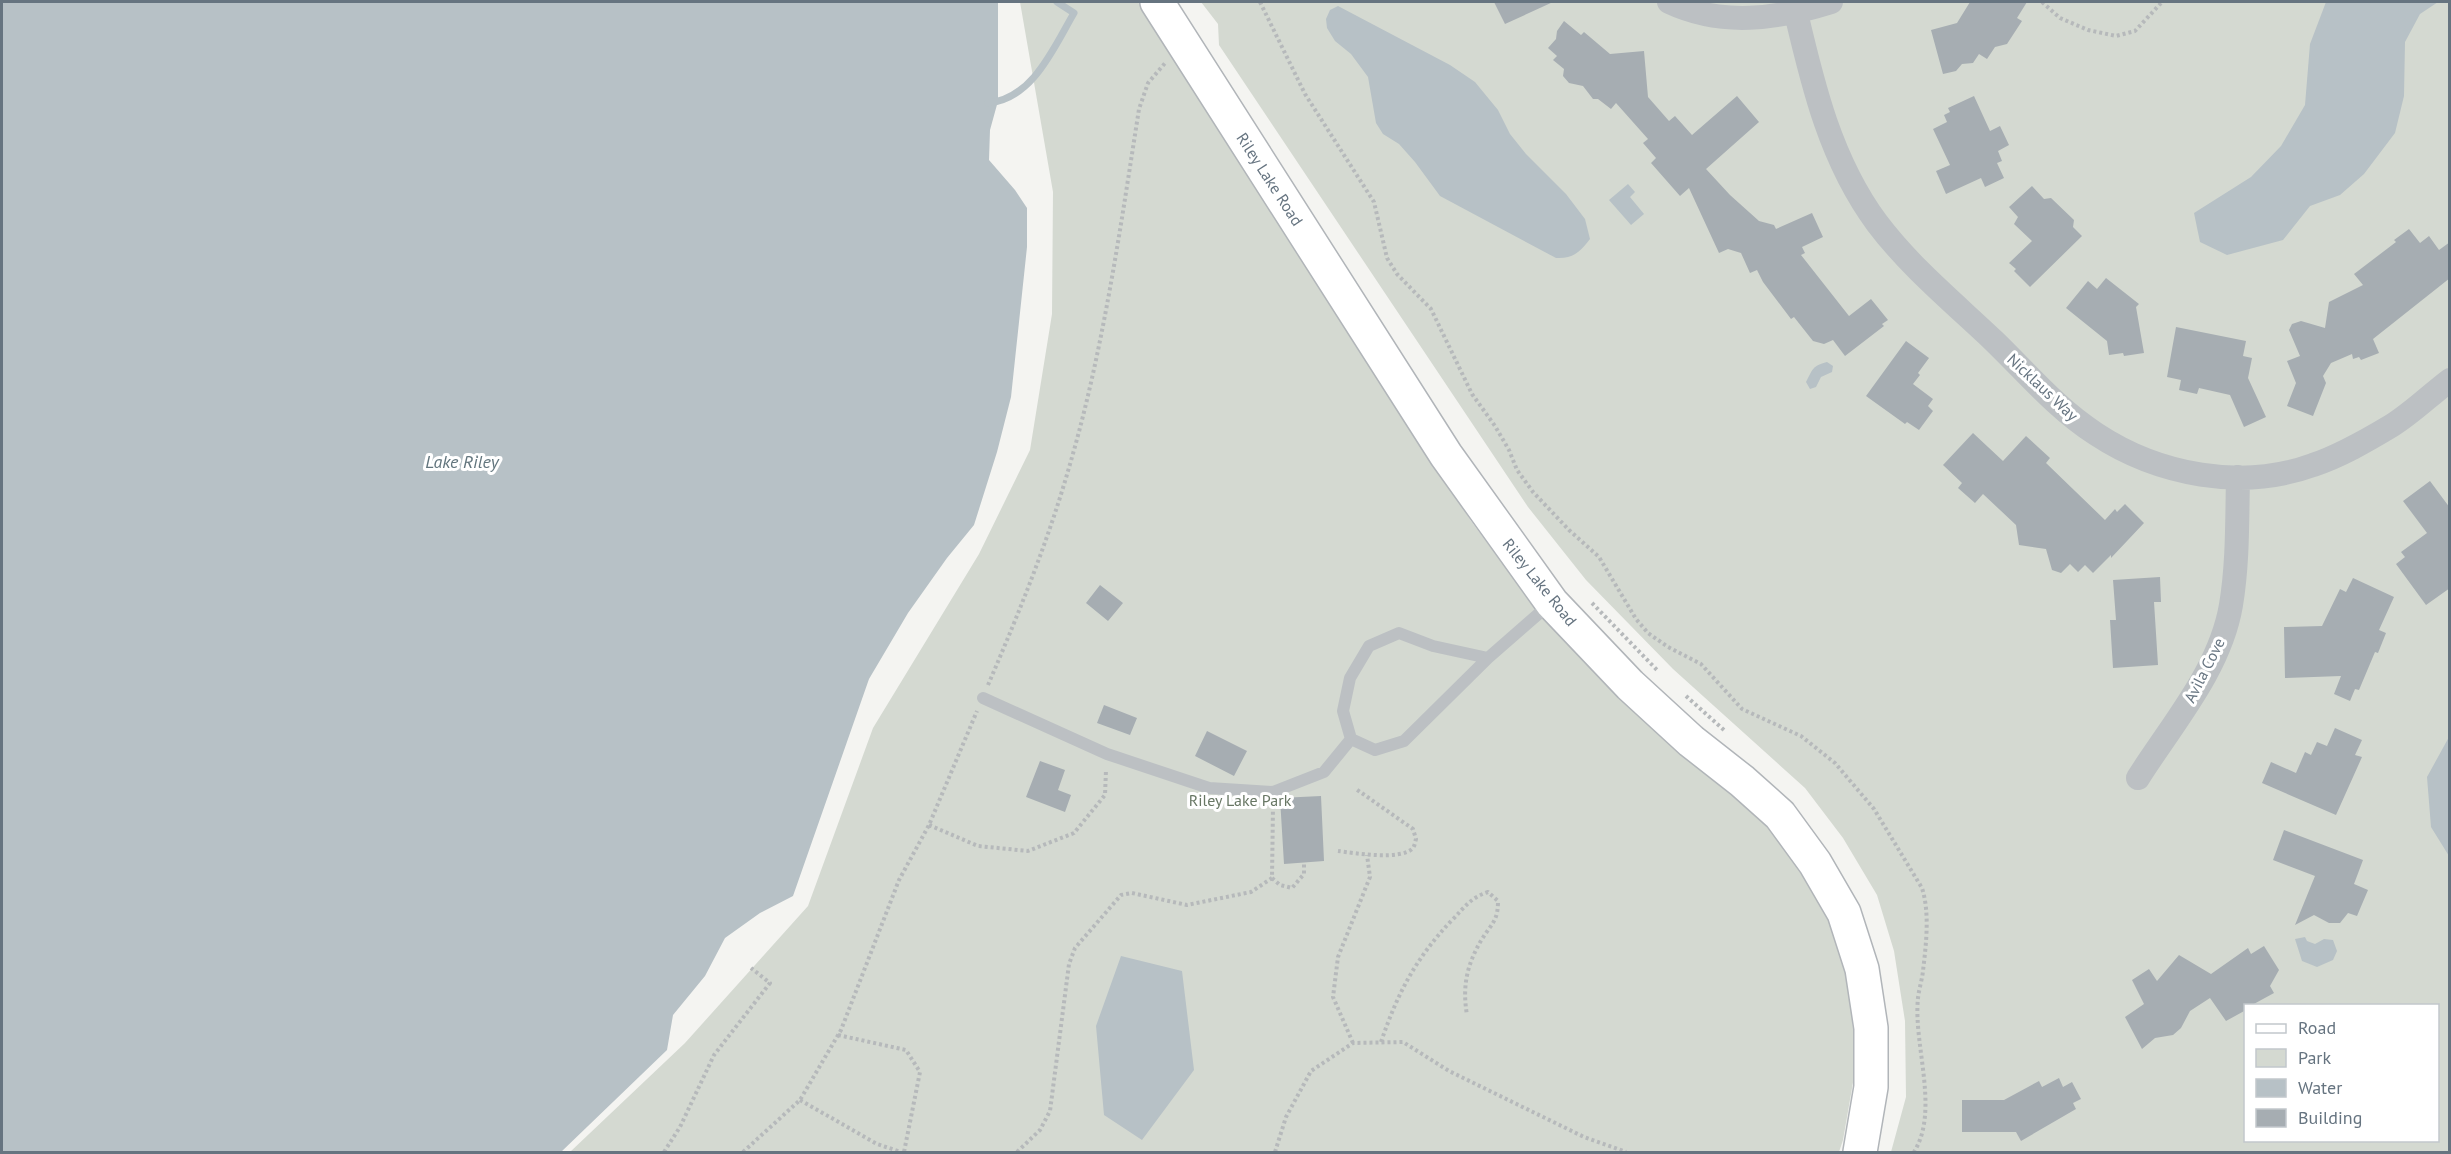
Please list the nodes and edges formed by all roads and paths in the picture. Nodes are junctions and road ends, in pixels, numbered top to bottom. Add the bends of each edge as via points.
1 (1157, 2) edge
2 (1260, 2) edge
3 (1669, 2) edge
4 (1831, 2) edge
5 (2042, 2) edge
6 (2162, 2) edge
7 (1796, 13) junction
8 (1187, 49) junction
9 (2450, 380) edge
10 (2238, 477) junction
11 (1585, 595) dead end
12 (1552, 603) junction
13 (1488, 658) junction
14 (1666, 679) dead end
15 (1682, 693) dead end
16 (982, 698) junction
17 (1731, 735) dead end
18 (1351, 739) junction
19 (1107, 754) junction
20 (2138, 778) dead end
21 (1356, 789) dead end
22 (1273, 792) junction
23 (929, 825) junction
24 (1338, 851) dead end
25 (1366, 855) junction
26 (1304, 862) dead end
27 (1272, 878) junction
28 (751, 968) dead end
29 (1467, 1015) dead end
30 (838, 1035) junction
31 (1381, 1042) junction
32 (1353, 1043) junction
33 (800, 1100) junction
34 (664, 1152) edge
35 (743, 1152) edge
36 (903, 1152) edge
37 (1017, 1152) edge
38 (1275, 1152) edge
39 (1626, 1152) edge
40 (1860, 1152) edge
41 (1914, 1152) edge

1 - 8 street, Riley Lake Road
2 - 41 path via 1305,94 1374,202 1387,258 1431,309 1472,394 1533,492 1599,557 1648,633 1701,664 1742,709 1801,736 1835,763 1874,809 1922,888 1925,936 1918,1029 1925,1074 1923,1125
3 - 7 street via 1713,16 1757,19
4 - 7 street
5 - 6 path via 2060,18 2116,36 2135,31
7 - 10 street, Nicklaus Way via 1827,131 1876,222 1912,263 2059,406 2096,434 2134,455 2177,471
8 - 12 street, Riley Lake Road via 1446,455
8 - 16 path via 1164,64 1148,83 1140,109 1098,351 1068,472 1017,617
9 - 10 street, Nicklaus Way via 2393,424 2312,466 2268,476
10 - 20 street, Avila Cove via 2231,607 2215,654 2192,697
11 - 14 path
12 - 13 lane
12 - 40 street, Riley Lake Road via 1630,685 1780,815 1815,863 1844,913 1862,969 1872,1028 1871,1087
13 - 18 lane via 1404,741 1375,750
13 - 18 lane via 1433,646 1399,633 1369,646 1350,678 1343,711
15 - 17 path
16 - 19 lane
16 - 23 path
18 - 22 lane via 1324,772
19 - 22 lane via 1209,788
19 - 23 path via 1105,795 1074,833 1028,851 978,846
21 - 25 path via 1413,829 1416,839 1413,848 1402,854
22 - 27 path
23 - 30 path via 899,880
24 - 25 path
25 - 32 path via 1370,877 1338,957 1333,997
26 - 27 path via 1304,874 1292,888
27 - 37 path via 1251,892 1209,902 1187,905 1132,893 1121,895 1111,904 1075,948 1069,964 1050,1111 1040,1130
28 - 34 path via 770,983 714,1055
29 - 31 path via 1467,970 1498,916 1498,902 1488,892 1474,897 1422,954 1393,1008
30 - 33 path
30 - 36 path via 906,1050 920,1072
31 - 32 path
31 - 39 path via 1403,1042 1449,1071 1584,1137
32 - 38 path via 1311,1071 1286,1117
33 - 35 path
33 - 36 path via 877,1144

